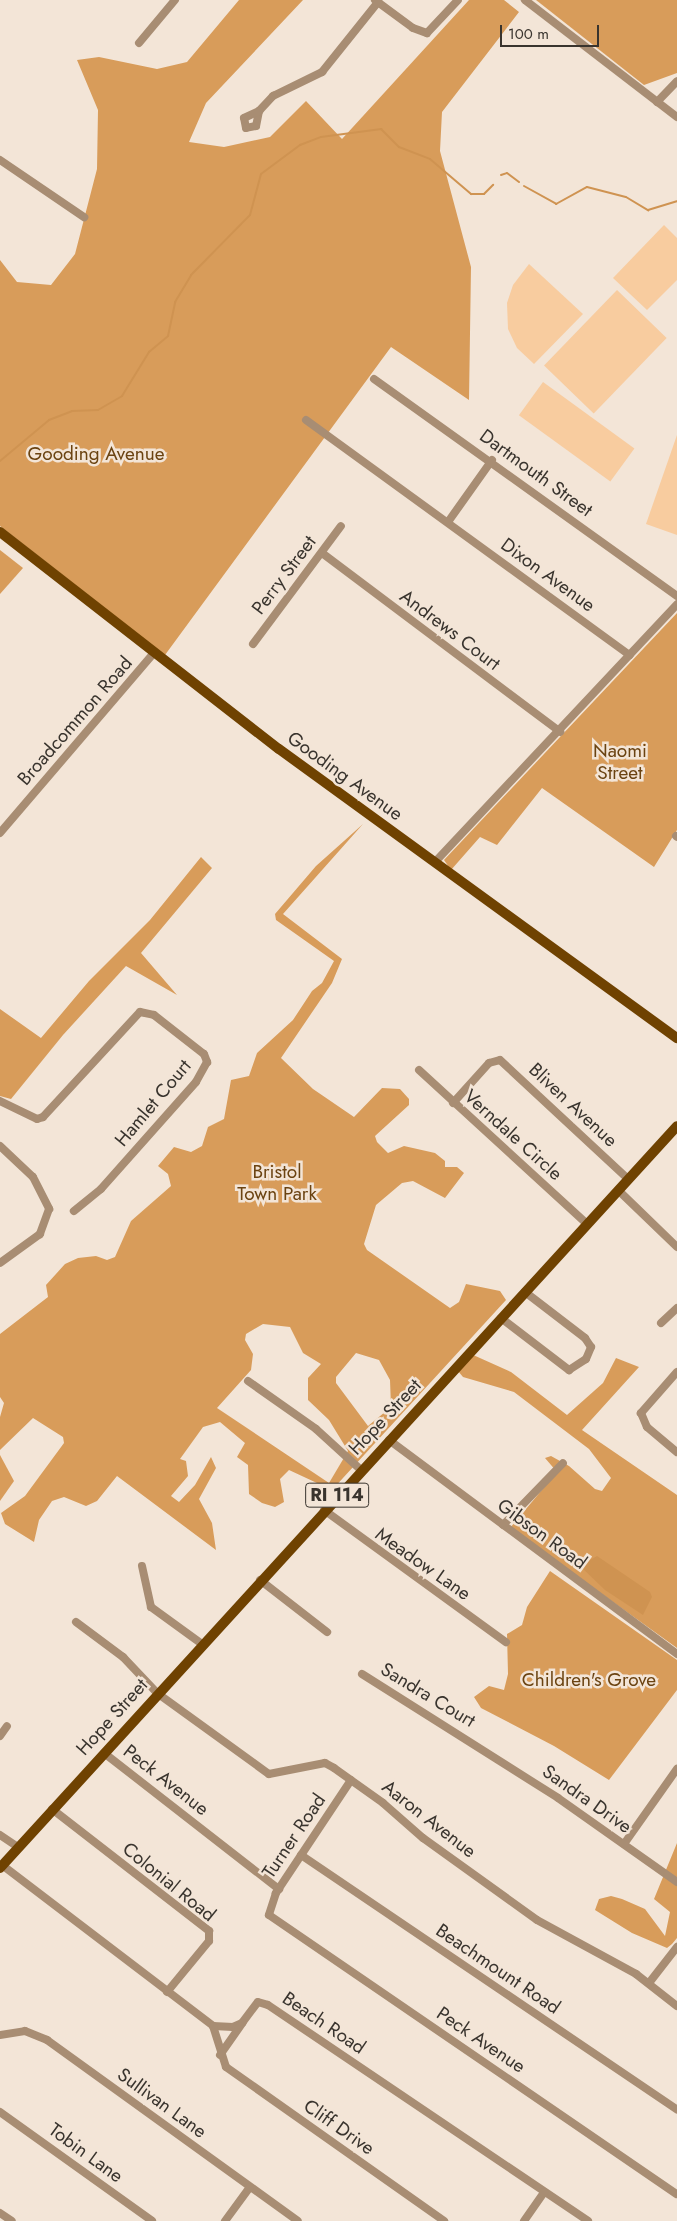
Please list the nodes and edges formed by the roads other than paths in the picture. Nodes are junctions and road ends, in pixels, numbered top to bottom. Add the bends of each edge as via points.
1 (175, 0) edge
2 (458, 0) edge
3 (524, 0) edge
4 (377, 1) edge
5 (139, 42) dead end
6 (677, 81) edge
7 (657, 102) junction
8 (259, 111) dead end
9 (677, 117) edge
10 (0, 160) edge
11 (84, 217) dead end
12 (374, 379) dead end
13 (306, 420) dead end
14 (492, 460) junction
15 (448, 522) junction
16 (341, 526) dead end
17 (0, 532) edge
18 (322, 553) junction
19 (677, 596) edge
20 (677, 604) edge
21 (253, 644) dead end
22 (154, 653) junction
23 (630, 655) junction
24 (560, 732) junction
25 (0, 833) edge
26 (435, 862) junction
27 (677, 1038) edge
28 (419, 1070) dead end
29 (0, 1101) edge
30 (453, 1103) junction
31 (677, 1126) edge
32 (0, 1146) edge
33 (628, 1179) junction
34 (618, 1190) junction
35 (74, 1211) dead end
36 (587, 1224) junction
37 (677, 1247) edge
38 (0, 1263) edge
39 (525, 1292) junction
40 (677, 1308) edge
41 (500, 1318) junction
42 (661, 1324) dead end
43 (677, 1372) edge
44 (248, 1381) dead end
45 (390, 1440) junction
46 (677, 1452) edge
47 (563, 1463) dead end
48 (360, 1469) junction
49 (324, 1510) junction
50 (503, 1525) junction
51 (142, 1566) dead end
52 (260, 1580) junction
53 (76, 1622) dead end
54 (327, 1632) dead end
55 (506, 1642) dead end
56 (202, 1644) junction
57 (677, 1654) edge
58 (362, 1674) dead end
59 (157, 1693) junction
60 (7, 1726) dead end
61 (0, 1736) edge
62 (478, 1744) joint
63 (104, 1752) junction
64 (677, 1769) edge
65 (351, 1780) junction
66 (52, 1809) junction
67 (0, 1835) edge
68 (624, 1844) junction
69 (18, 1847) junction
70 (301, 1855) junction
71 (1, 1867) edge
72 (677, 1882) edge
73 (279, 1889) junction
74 (268, 1913) joint
75 (677, 1946) edge
76 (648, 1983) junction
77 (167, 1992) junction
78 (677, 2006) edge
79 (242, 2023) junction
80 (213, 2026) junction
81 (0, 2035) edge
82 (220, 2055) junction
83 (677, 2110) edge
84 (0, 2112) edge
85 (250, 2187) junction
86 (544, 2192) junction
87 (677, 2194) edge
88 (0, 2213) edge
89 (12, 2221) edge
90 (152, 2221) edge
91 (226, 2221) edge
92 (298, 2221) edge
93 (444, 2221) edge
94 (524, 2221) edge
95 (588, 2221) edge

1 - 5 street
2 - 4 street via 427,33 413,28
3 - 7 street
4 - 8 street via 322,72 273,96
6 - 7 street
7 - 9 street
10 - 11 street
12 - 14 street, Dartmouth Street
13 - 15 street, Dixon Avenue
14 - 15 street
14 - 19 street, Dartmouth Street
15 - 23 street, Dixon Avenue
16 - 18 street, Perry Street
17 - 22 main road, Gooding Avenue
18 - 21 street, Perry Street
18 - 24 street, Andrews Court
20 - 23 street
22 - 25 street, Broadcommon Road
22 - 26 main road, Gooding Avenue
23 - 24 street
24 - 26 street
26 - 27 main road, Gooding Avenue
28 - 30 street, Verndale Circle
29 - 35 street, Hamlet Court via 37,1119 43,1117 140,1012 154,1015 204,1054 207,1062 196,1082 102,1189
30 - 33 street, Bliven Avenue via 494,1058 502,1061
30 - 36 street, Verndale Circle
31 - 33 main road, Hope Street / RI 114
32 - 38 street via 34,1177 49,1209 40,1234
33 - 34 main road, Hope Street / RI 114
34 - 36 main road, Hope Street / RI 114
34 - 37 street
36 - 39 main road, Hope Street / RI 114
39 - 41 main road, Hope Street / RI 114
39 - 41 street via 585,1338 591,1347 586,1359 569,1370
40 - 42 street
41 - 45 main road, Hope Street / RI 114
43 - 46 street via 641,1413 647,1428
44 - 48 street via 316,1429
45 - 48 main road, Hope Street / RI 114
45 - 50 street, Gibson Road
47 - 50 street
48 - 49 main road, Hope Street / RI 114
49 - 52 main road, Hope Street / RI 114
49 - 55 street, Meadow Lane
50 - 57 street, Gibson Road
51 - 56 street via 151,1607
52 - 54 street
52 - 56 main road, Hope Street / RI 114
53 - 59 street, Aaron Avenue via 123,1657
56 - 59 main road, Hope Street / RI 114
58 - 62 street, Sandra Court
59 - 63 main road, Hope Street / RI 114
59 - 65 street, Aaron Avenue via 272,1775 325,1763
60 - 61 street
62 - 68 street, Sandra Drive
63 - 66 main road, Hope Street / RI 114
63 - 73 street, Peck Avenue
64 - 68 street
65 - 70 street, Turner Road
65 - 76 street, Aaron Avenue via 423,1838 538,1920
66 - 69 main road, Hope Street / RI 114
66 - 77 street, Colonial Road via 209,1932 209,1941
67 - 69 street
68 - 72 street, Sandra Drive
69 - 71 main road, Hope Street / RI 114
70 - 73 street, Turner Road
70 - 83 street, Beachmount Road
71 - 77 street
73 - 74 street, Turner Road
74 - 87 street, Peck Avenue via 275,1922
75 - 76 street
76 - 78 street, Aaron Avenue
77 - 80 street
79 - 80 street via 226,2029
79 - 82 street
79 - 86 street, Beach Road via 258,2002 268,2005
80 - 82 street, Cliff Drive
81 - 85 street, Sullivan Lane via 25,2031 47,2040
82 - 93 street, Cliff Drive via 232,2071
84 - 90 street, Tobin Lane
85 - 91 street
85 - 92 street, Sullivan Lane
86 - 94 street
86 - 95 street, Beach Road
88 - 89 street

